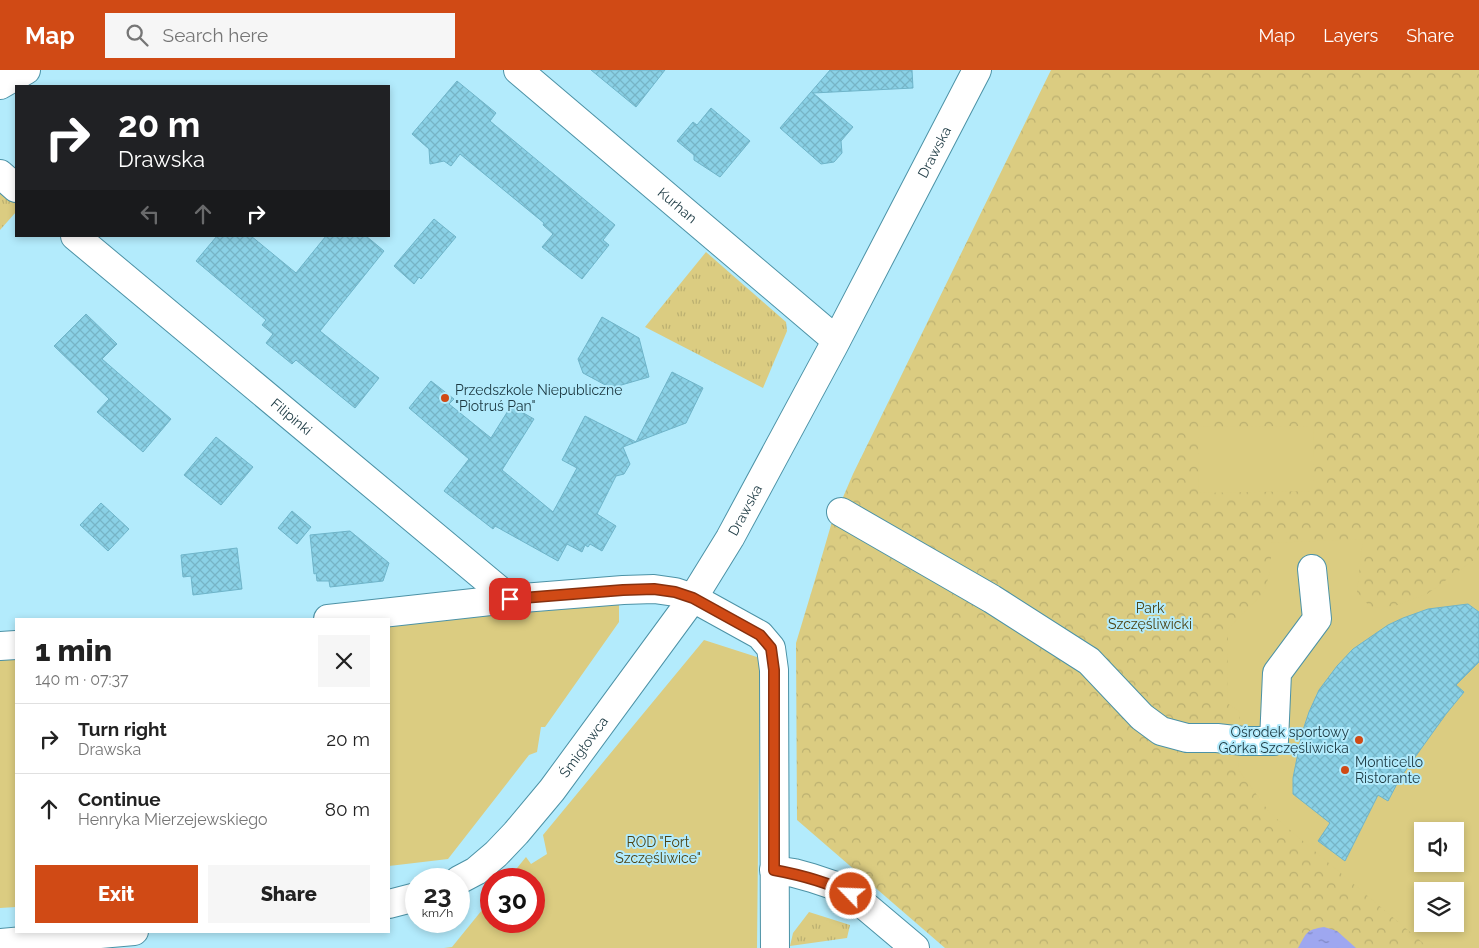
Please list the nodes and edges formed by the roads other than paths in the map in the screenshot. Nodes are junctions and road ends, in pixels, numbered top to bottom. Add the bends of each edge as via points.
1 (26, 70) edge
2 (977, 70) edge
3 (526, 72) edge
4 (0, 85) edge
5 (0, 174) edge
6 (15, 187) edge
7 (76, 237) edge
8 (836, 340) junction
9 (841, 512) dead end
10 (1312, 569) dead end
11 (693, 598) junction
12 (510, 599) junction
13 (337, 618) edge
14 (15, 645) edge
15 (0, 646) edge
16 (774, 870) junction
17 (470, 874) edge
18 (405, 900) edge
19 (390, 904) edge
20 (112, 933) edge
21 (0, 943) edge
22 (775, 948) edge
23 (915, 948) edge

1 - 4 street
2 - 8 street, Drawska
3 - 8 street, Kurhan
5 - 6 street
7 - 12 street, Filipinki
8 - 11 street, Drawska via 730,538
9 - 10 street via 1089,661 1142,717 1161,731 1187,738 1274,741 1276,673 1317,619
11 - 12 street via 654,589
11 - 16 street via 760,635 771,648 774,670
11 - 17 street, Śmigłowca via 552,790 496,854
12 - 13 street
14 - 15 street
16 - 22 street
16 - 23 street via 812,878 851,894
18 - 19 street
20 - 21 street

